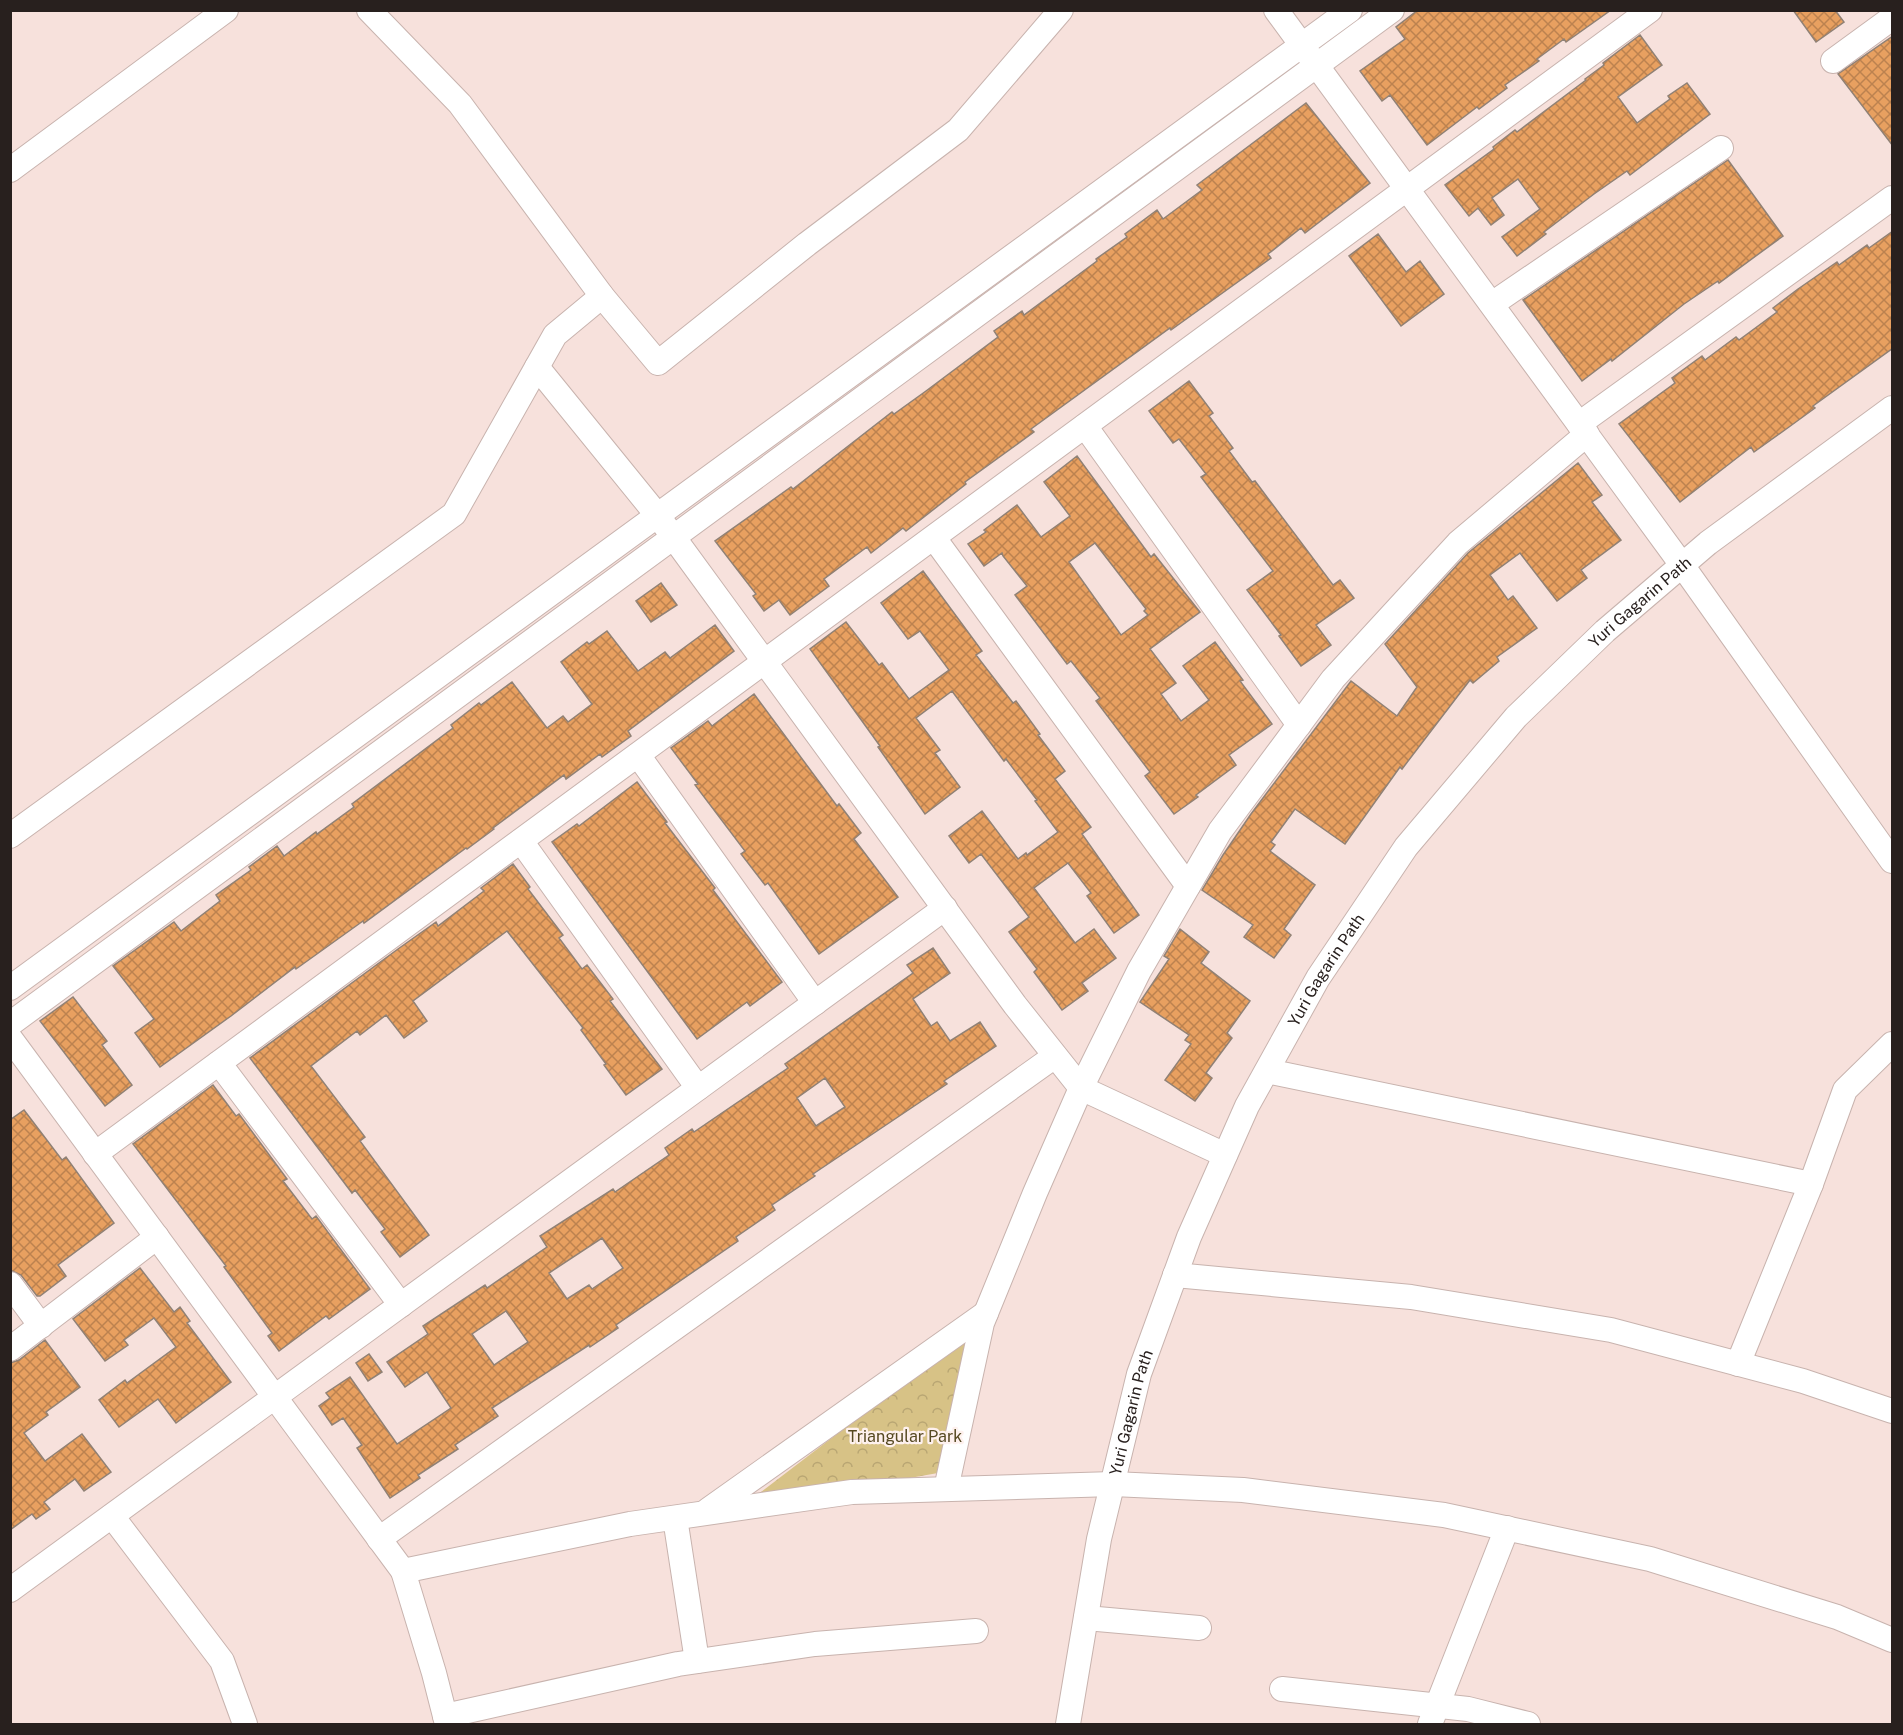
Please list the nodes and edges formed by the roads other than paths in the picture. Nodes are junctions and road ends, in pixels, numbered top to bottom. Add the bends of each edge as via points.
1 (226, 10) edge
2 (369, 10) edge
3 (1276, 10) edge
4 (1350, 10) edge
5 (1392, 10) edge
6 (1650, 10) edge
7 (1060, 11) edge
8 (1893, 18) edge
9 (1303, 45) junction
10 (1833, 62) dead end
11 (1318, 65) junction
12 (1721, 148) dead end
13 (10, 170) edge
14 (1408, 189) junction
15 (1893, 198) edge
16 (602, 296) junction
17 (1492, 304) junction
18 (537, 367) junction
19 (1893, 408) edge
20 (1085, 426) junction
21 (1583, 429) junction
22 (658, 516) junction
23 (674, 538) junction
24 (934, 538) junction
25 (1682, 565) junction
26 (765, 662) junction
27 (1299, 725) junction
28 (638, 755) junction
29 (10, 836) edge
30 (521, 841) junction
31 (1893, 861) edge
32 (1188, 886) junction
33 (945, 908) junction
34 (10, 988) edge
35 (815, 1003) junction
36 (12, 1023) edge
37 (1893, 1044) edge
38 (1055, 1056) junction
39 (219, 1063) junction
40 (1267, 1071) junction
41 (698, 1088) junction
42 (1081, 1088) junction
43 (95, 1154) junction
44 (1225, 1155) junction
45 (1811, 1184) junction
46 (156, 1237) junction
47 (1175, 1275) junction
48 (10, 1284) edge
49 (400, 1305) junction
50 (986, 1313) junction
51 (40, 1326) junction
52 (10, 1349) edge
53 (1738, 1364) junction
54 (275, 1397) junction
55 (1893, 1411) edge
56 (1113, 1485) junction
57 (946, 1490) junction
58 (703, 1514) junction
59 (112, 1516) junction
60 (675, 1518) junction
61 (1507, 1528) junction
62 (380, 1539) junction
63 (403, 1571) junction
64 (10, 1590) edge
65 (1086, 1618) junction
66 (1199, 1628) dead end
67 (976, 1631) dead end
68 (1893, 1640) edge
69 (697, 1661) junction
70 (1282, 1689) dead end
71 (1434, 1715) edge
72 (446, 1720) edge
73 (244, 1725) edge
74 (1068, 1725) edge
75 (1528, 1725) edge

1 - 13 street
2 - 16 street via 460,104
3 - 9 street
4 - 9 street
5 - 11 street
6 - 14 street
7 - 16 street via 958,130 658,363
8 - 10 street
9 - 11 street
9 - 22 street
11 - 14 street
11 - 23 street
12 - 17 street
14 - 17 street
14 - 20 street
15 - 21 street
16 - 18 street via 555,335
17 - 21 street
18 - 22 street
18 - 29 street via 454,514
19 - 25 street, Yuri Gagarin Path
20 - 24 street
20 - 27 street
21 - 25 street
21 - 27 street via 1458,543 1333,679
22 - 23 street
22 - 34 street
23 - 26 street
23 - 36 street
24 - 26 street
24 - 32 street
25 - 31 street
25 - 40 street, Yuri Gagarin Path via 1605,631 1516,717 1406,847 1318,978
26 - 28 street
26 - 33 street
27 - 32 street via 1220,831
28 - 30 street
28 - 35 street
30 - 39 street
30 - 41 street
32 - 42 street via 1139,970
33 - 35 street
33 - 38 street
35 - 41 street
36 - 43 street
37 - 45 street via 1845,1090
38 - 42 street
38 - 62 street
39 - 43 street
39 - 49 street
40 - 44 street, Yuri Gagarin Path
40 - 45 street
41 - 49 street
42 - 44 street
42 - 50 street
43 - 46 street
44 - 47 street, Yuri Gagarin Path
45 - 53 street
46 - 51 street
46 - 54 street
47 - 53 street via 1411,1297 1611,1330
47 - 56 street, Yuri Gagarin Path via 1139,1374
48 - 51 street
49 - 54 street
50 - 57 street
50 - 58 street
51 - 52 street
53 - 55 street
54 - 59 street
54 - 62 street
56 - 57 street
56 - 61 street via 1243,1490 1444,1515
56 - 65 street, Yuri Gagarin Path
57 - 58 street via 852,1492
58 - 60 street
59 - 64 street
59 - 73 street via 222,1661
60 - 63 street
60 - 69 street
61 - 68 street via 1650,1559 1837,1617
61 - 71 street
62 - 63 street
63 - 72 street
65 - 66 street
65 - 74 street, Yuri Gagarin Path
67 - 69 street via 815,1644
69 - 72 street
70 - 71 street
71 - 75 street via 1468,1709

